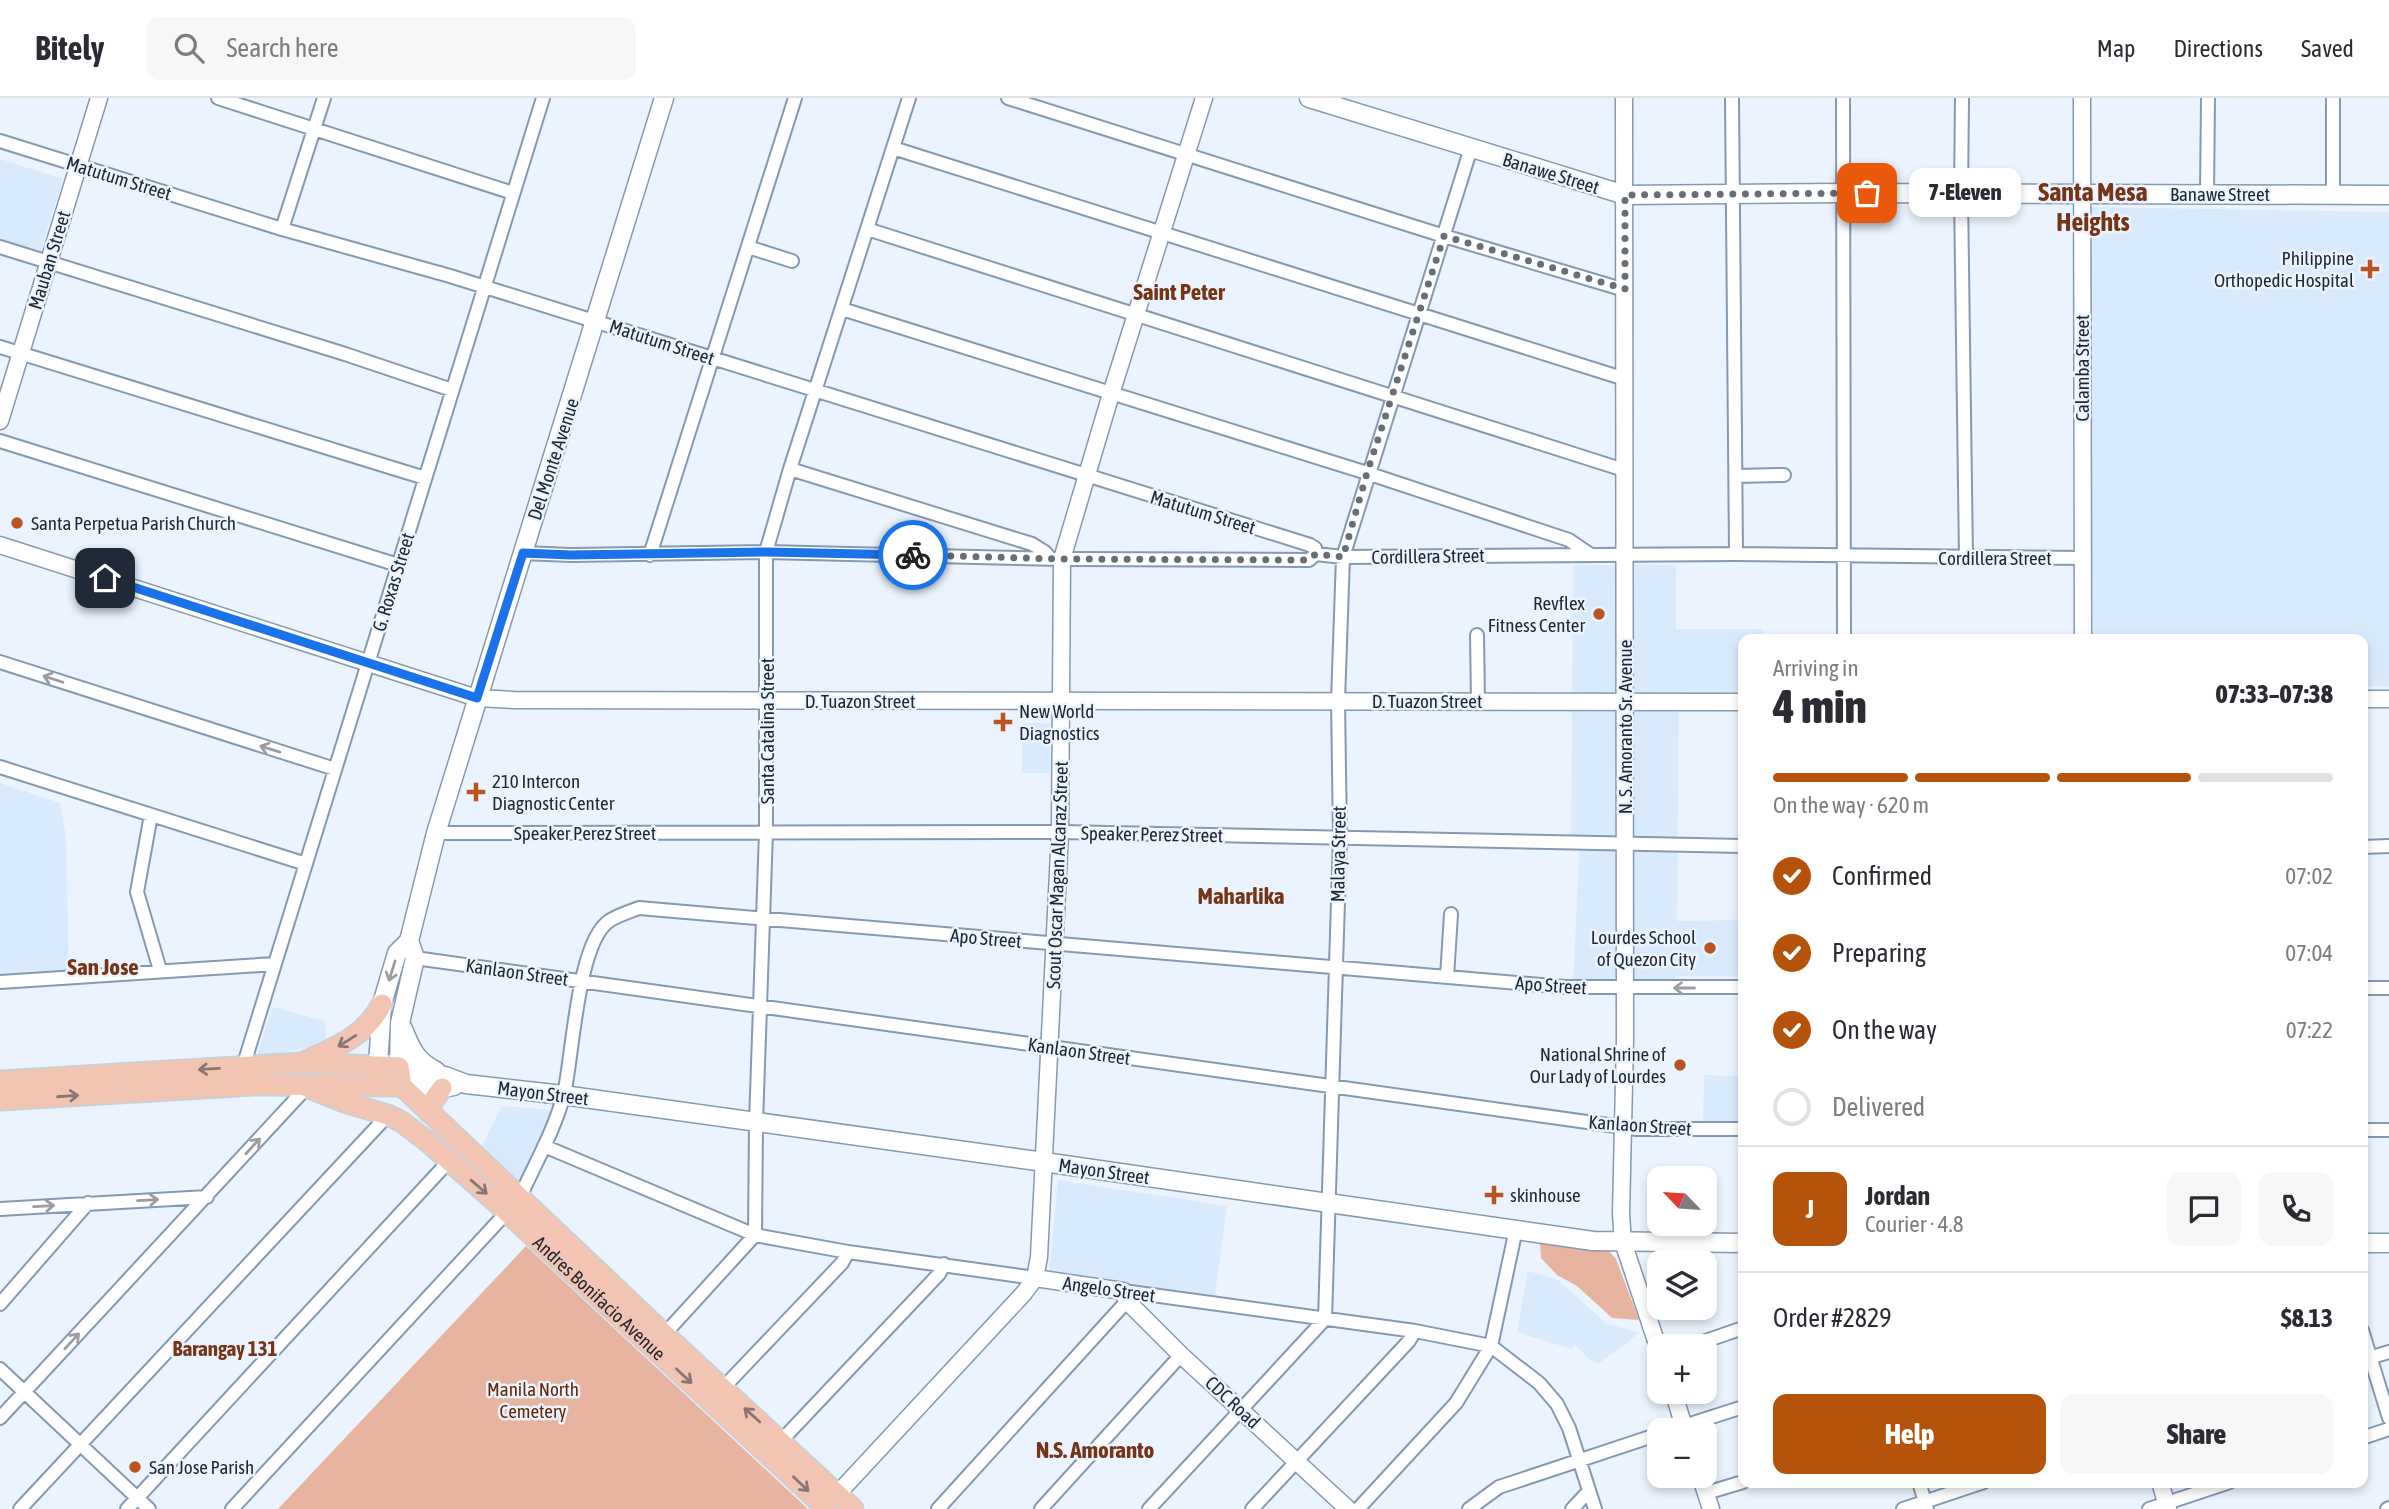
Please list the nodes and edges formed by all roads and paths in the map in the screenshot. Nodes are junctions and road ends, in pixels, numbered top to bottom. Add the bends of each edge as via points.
1 (99, 98) edge
2 (218, 98) edge
3 (324, 98) edge
4 (543, 98) edge
5 (664, 98) edge
6 (795, 98) edge
7 (909, 98) edge
8 (1008, 98) edge
9 (1204, 98) edge
10 (1309, 98) edge
11 (1624, 98) edge
12 (1732, 98) edge
13 (1843, 98) edge
14 (1962, 98) edge
15 (2082, 98) edge
16 (2208, 98) edge
17 (2333, 98) edge
18 (314, 130) junction
19 (0, 141) edge
20 (893, 148) junction
21 (1471, 148) junction
22 (1186, 153) junction
23 (78, 165) junction
24 (513, 193) junction
25 (1843, 193) junction
26 (1732, 194) junction
27 (2081, 194) junction
28 (2207, 194) junction
29 (2333, 194) junction
30 (1625, 195) junction
31 (1961, 195) junction
32 (2389, 195) edge
33 (282, 229) junction
34 (867, 229) junction
35 (1163, 233) junction
36 (1444, 236) junction
37 (0, 247) edge
38 (748, 247) junction
39 (792, 261) dead end
40 (49, 262) junction
41 (485, 288) junction
42 (1625, 289) junction
43 (842, 309) junction
44 (1419, 314) junction
45 (1136, 315) junction
46 (596, 322) junction
47 (0, 347) edge
48 (21, 353) junction
49 (713, 359) junction
50 (1625, 379) junction
51 (452, 390) junction
52 (816, 391) junction
53 (1111, 394) junction
54 (1393, 397) junction
55 (0, 421) edge
56 (0, 441) edge
57 (790, 469) junction
58 (1624, 470) junction
59 (1367, 473) junction
60 (1784, 475) dead end
61 (1086, 476) junction
62 (1735, 476) junction
63 (425, 478) junction
64 (0, 545) edge
65 (766, 552) junction
66 (523, 553) junction
67 (1316, 554) junction
68 (1736, 554) junction
69 (650, 555) junction
70 (1591, 555) junction
71 (1625, 556) junction
72 (1843, 556) junction
73 (1343, 557) junction
74 (1056, 558) junction
75 (1966, 558) junction
76 (2083, 558) junction
77 (398, 565) junction
78 (1844, 634) edge
79 (2083, 634) edge
80 (1477, 635) dead end
81 (0, 662) edge
82 (368, 662) junction
83 (477, 698) junction
84 (2368, 699) edge
85 (2389, 699) edge
86 (1061, 700) junction
87 (767, 701) junction
88 (1338, 701) junction
89 (1478, 701) junction
90 (1624, 701) junction
91 (1738, 702) edge
92 (0, 767) edge
93 (335, 769) junction
94 (151, 815) junction
95 (766, 832) junction
96 (1060, 832) junction
97 (436, 833) junction
98 (1340, 837) junction
99 (1625, 845) junction
100 (1738, 846) edge
101 (2368, 846) edge
102 (2389, 846) edge
103 (306, 864) junction
104 (1451, 914) dead end
105 (764, 920) junction
106 (1055, 944) junction
107 (412, 949) junction
108 (275, 964) junction
109 (1336, 967) junction
110 (160, 970) junction
111 (1447, 976) junction
112 (582, 981) junction
113 (0, 982) edge
114 (1738, 987) edge
115 (1624, 988) junction
116 (2368, 988) edge
117 (2389, 988) edge
118 (382, 1004) junction
119 (761, 1005) junction
120 (400, 1023) junction
121 (1050, 1047) junction
122 (302, 1063) junction
123 (377, 1065) junction
124 (243, 1067) junction
125 (401, 1076) junction
126 (0, 1081) edge
127 (444, 1082) junction
128 (377, 1086) junction
129 (1332, 1086) junction
130 (307, 1087) junction
131 (563, 1096) junction
132 (0, 1100) edge
133 (429, 1112) junction
134 (388, 1115) junction
135 (756, 1123) junction
136 (1623, 1127) junction
137 (1738, 1129) edge
138 (2368, 1130) edge
139 (2389, 1130) edge
140 (544, 1146) junction
141 (449, 1161) junction
142 (1044, 1162) junction
143 (207, 1197) junction
144 (88, 1203) junction
145 (1329, 1204) junction
146 (514, 1205) junction
147 (0, 1209) edge
148 (1516, 1229) junction
149 (755, 1235) junction
150 (1623, 1242) junction
151 (1738, 1243) edge
152 (2368, 1243) edge
153 (2389, 1243) edge
154 (848, 1252) junction
155 (944, 1264) junction
156 (1035, 1278) junction
157 (1125, 1296) junction
158 (0, 1304) edge
159 (1325, 1319) junction
160 (1738, 1330) edge
161 (1415, 1331) junction
162 (1654, 1334) edge
163 (1717, 1337) edge
164 (658, 1340) junction
165 (1491, 1346) junction
166 (2389, 1352) edge
167 (1181, 1355) junction
168 (2368, 1359) edge
169 (2368, 1362) edge
170 (0, 1368) edge
171 (723, 1388) junction
172 (25, 1391) junction
173 (1738, 1408) edge
174 (1240, 1410) junction
175 (0, 1418) edge
176 (1709, 1418) edge
177 (2389, 1418) edge
178 (2389, 1429) edge
179 (2368, 1436) edge
180 (1647, 1438) edge
181 (781, 1441) junction
182 (81, 1444) junction
183 (1580, 1460) junction
184 (1296, 1461) junction
185 (1738, 1485) edge
186 (1921, 1488) edge
187 (1969, 1488) edge
188 (2162, 1488) edge
189 (2214, 1488) edge
190 (1589, 1491) junction
191 (138, 1498) junction
192 (1709, 1501) edge
193 (830, 1504) edge
194 (1926, 1505) edge
195 (2168, 1506) edge
196 (20, 1509) edge
197 (127, 1509) edge
198 (149, 1509) edge
199 (232, 1509) edge
200 (853, 1509) edge
201 (938, 1509) edge
202 (1041, 1509) edge
203 (1149, 1509) edge
204 (1252, 1509) edge
205 (1348, 1509) edge
206 (1358, 1509) edge
207 (1469, 1509) edge
208 (1572, 1509) edge
209 (1595, 1509) edge
210 (1902, 1509) edge
211 (2149, 1509) edge

1 - 23 street, Mauban Street
2 - 18 street
3 - 18 street
4 - 24 street, G. Roxas Street
5 - 46 main road, Del Monte Avenue
6 - 38 street
7 - 20 street, Santa Catalina Street
8 - 22 street
9 - 22 street, Scout Oscar Magan Alcaraz Street
10 - 21 main road, Banawe Street
11 - 30 street, N. S. Amoranto Sr. Avenue
12 - 26 street
13 - 25 street
14 - 31 street
15 - 27 street, Calamba Street
16 - 28 street
17 - 29 street
18 - 24 street
18 - 33 street
19 - 23 street, Matutum Street
20 - 34 street, Santa Catalina Street
20 - 35 street
21 - 30 main road, Banawe Street
21 - 36 street, Malaya Street
22 - 35 street, Scout Oscar Magan Alcaraz Street
22 - 36 street
23 - 33 street, Matutum Street
23 - 40 street, Mauban Street
24 - 41 street, G. Roxas Street
25 - 26 main road, Banawe Street
25 - 31 main road, Banawe Street
25 - 72 street
26 - 30 main road, Banawe Street
26 - 62 street
27 - 28 main road, Banawe Street
27 - 31 main road, Banawe Street
27 - 76 street, Calamba Street
28 - 29 main road, Banawe Street
29 - 32 main road, Banawe Street
30 - 42 street, N. S. Amoranto Sr. Avenue
31 - 75 street
33 - 41 street, Matutum Street
34 - 43 street, Santa Catalina Street
34 - 45 street
35 - 44 street
35 - 45 street, Scout Oscar Magan Alcaraz Street
36 - 42 street
36 - 44 street, Malaya Street
37 - 40 street
38 - 39 street
38 - 49 street
40 - 48 street, Mauban Street
40 - 51 street
41 - 46 street, Matutum Street
41 - 51 street, G. Roxas Street
42 - 50 street, N. S. Amoranto Sr. Avenue
43 - 52 street, Santa Catalina Street
43 - 53 street
44 - 50 street
44 - 54 street, Malaya Street
45 - 53 street, Scout Oscar Magan Alcaraz Street
45 - 54 street
46 - 49 street, Matutum Street
46 - 66 main road, Del Monte Avenue
47 - 48 street
48 - 55 street, Mauban Street
48 - 63 street
49 - 52 street, Matutum Street
49 - 69 street
50 - 58 street, N. S. Amoranto Sr. Avenue
51 - 63 street, G. Roxas Street
52 - 57 street, Santa Catalina Street
52 - 61 street, Matutum Street
53 - 59 street
53 - 61 street, Scout Oscar Magan Alcaraz Street
54 - 58 street
54 - 59 street, Malaya Street
56 - 77 street
57 - 65 street, Santa Catalina Street
57 - 74 street via 1032,544
58 - 71 street, N. S. Amoranto Sr. Avenue
59 - 70 street via 1569,540
59 - 73 street, Malaya Street
60 - 62 street
61 - 67 street, Matutum Street via 1313,547
61 - 74 street, Scout Oscar Magan Alcaraz Street
62 - 68 street
63 - 77 street, G. Roxas Street
64 - 82 street, D. Tuazon Street
65 - 69 street, Cordillera Street
65 - 74 street, Cordillera Street
65 - 87 street, Santa Catalina Street
66 - 69 street, Cordillera Street
66 - 83 main road, Del Monte Avenue
67 - 73 street, Cordillera Street
67 - 74 street, Cordillera Street via 1308,560
68 - 71 street, Cordillera Street
68 - 72 street, Cordillera Street
70 - 71 street, Cordillera Street
70 - 73 street, Cordillera Street
71 - 90 street, N. S. Amoranto Sr. Avenue
72 - 75 street, Cordillera Street
72 - 78 street
73 - 88 street, Malaya Street
74 - 86 street, Scout Oscar Magan Alcaraz Street
75 - 76 street, Cordillera Street
76 - 79 street, Calamba Street
77 - 82 street, G. Roxas Street
80 - 89 street
93 -> 81 street
82 - 83 street, D. Tuazon Street
82 - 93 street, G. Roxas Street
83 - 87 street, D. Tuazon Street
83 - 97 main road, Del Monte Avenue
84 - 85 street
86 - 87 street, D. Tuazon Street
86 - 88 street, D. Tuazon Street
86 - 96 street, Scout Oscar Magan Alcaraz Street
87 - 95 street, Santa Catalina Street
88 - 89 street, D. Tuazon Street
88 - 98 street, Malaya Street
89 - 90 street, D. Tuazon Street
90 - 91 street, D. Tuazon Street
90 - 99 street, N. S. Amoranto Sr. Avenue
92 - 94 street
93 - 103 street, G. Roxas Street
94 - 103 street
94 - 110 street via 136,892
95 - 96 street, Speaker Perez Street
95 - 97 street, Speaker Perez Street
95 - 105 street, Santa Catalina Street
96 - 98 street, Speaker Perez Street
96 - 106 street, Scout Oscar Magan Alcaraz Street
97 - 107 main road, Del Monte Avenue
98 - 99 street, Speaker Perez Street
98 - 109 street, Malaya Street
99 - 100 street, Speaker Perez Street
99 - 115 street, N. S. Amoranto Sr. Avenue
101 - 102 street
103 - 108 street, G. Roxas Street
104 - 111 street
105 - 106 street, Apo Street
105 - 112 street, Apo Street via 639,908 608,921 592,947
105 - 119 street, Santa Catalina Street
106 - 109 street, Apo Street
106 - 121 street, Scout Oscar Magan Alcaraz Street
107 - 112 street, Kanlaon Street
107 -> 118 main road, Del Monte Avenue via 397,953
107 - 120 main road, Del Monte Avenue
108 - 110 street
108 - 124 street, G. Roxas Street
109 - 111 street, Apo Street
109 - 129 street, Malaya Street
110 - 113 street
111 - 115 street, Apo Street
112 - 119 street, Kanlaon Street
112 - 131 street, Apo Street
114 -> 115 street, Apo Street
115 - 136 street, N. S. Amoranto Sr. Avenue
116 - 117 street
118 -> 122 main road via 363,1030
118 - 123 main road, Del Monte Avenue
119 - 121 street, Kanlaon Street
119 - 135 street, Santa Catalina Street
120 - 125 main road, Del Monte Avenue
120 - 127 main road via 415,1057
121 - 129 street, Kanlaon Street
121 - 142 street, Scout Oscar Magan Alcaraz Street
122 - 123 main road
122 - 124 main road
123 - 125 main road
123 - 128 main road
124 -> 126 main road
125 - 127 main road, Mayon Street
125 - 128 main road
125 - 133 main road, Andres Bonifacio Avenue
127 - 131 main road, Mayon Street
127 - 133 main road
128 - 130 main road
128 - 134 main road
129 - 136 street, Kanlaon Street
129 - 145 street, Malaya Street
132 -> 130 main road via 254,1084
130 - 134 main road, Andres Bonifacio Avenue
143 -> 130 street
131 - 135 main road, Mayon Street
131 - 140 street, Apo Street
133 - 146 main road, Andres Bonifacio Avenue
134 - 141 main road, Andres Bonifacio Avenue
134 - 182 street
135 - 142 main road, Mayon Street
135 - 149 street, Santa Catalina Street
136 - 137 street, Kanlaon Street
136 - 150 street, N. S. Amoranto Sr. Avenue
138 - 139 street
140 - 146 street, Apo Street
140 - 149 street, Angelo Street
141 -> 146 main road, Andres Bonifacio Avenue
141 - 191 street
142 - 145 main road, Mayon Street
142 - 156 street, Scout Oscar Magan Alcaraz Street
144 -> 143 street
172 -> 143 street
147 -> 144 street
144 - 158 street
145 - 148 main road, Mayon Street
145 - 159 street, Malaya Street
146 - 164 main road, Andres Bonifacio Avenue
146 - 199 street, Apo Street
148 - 150 main road, Mayon Street
148 - 165 street
149 - 154 street, Angelo Street
149 - 164 street
150 - 151 main road, Mayon Street
150 - 162 street, N. S. Amoranto Sr. Avenue
152 - 153 main road
154 - 155 street, Angelo Street
154 - 171 street
155 - 156 street, Angelo Street
155 - 181 street
156 - 157 street, Angelo Street
156 - 193 street
157 - 159 street, Angelo Street
157 - 167 street, CDC Road
157 - 201 street
159 - 161 street, Angelo Street
159 - 174 street
160 - 163 street
161 - 165 street, Angelo Street
161 - 184 street
164 - 171 main road, Andres Bonifacio Avenue
164 -> 193 main road, Andres Bonifacio Avenue
165 - 183 street, Angelo Street via 1539,1383 1557,1404
165 - 206 street via 1456,1404
166 - 168 street
167 - 174 street, CDC Road
167 - 202 street
169 - 177 street
170 - 172 street
181 -> 171 main road, Andres Bonifacio Avenue
172 - 175 street
172 - 182 street
173 - 176 street
174 - 184 street, CDC Road
174 - 203 street
178 - 179 street
180 - 183 street
181 - 193 main road, Andres Bonifacio Avenue
182 - 191 street
182 - 196 street
183 - 190 street, Angelo Street
183 - 207 street via 1499,1487
184 - 204 street
184 - 205 street, CDC Road
185 - 192 street
186 - 194 street
187 - 194 street
188 - 195 street
189 - 195 street
190 - 208 street
190 - 209 street, Angelo Street
191 - 197 street
191 - 198 street
193 - 200 main road, Andres Bonifacio Avenue
194 - 210 street
195 - 211 street

